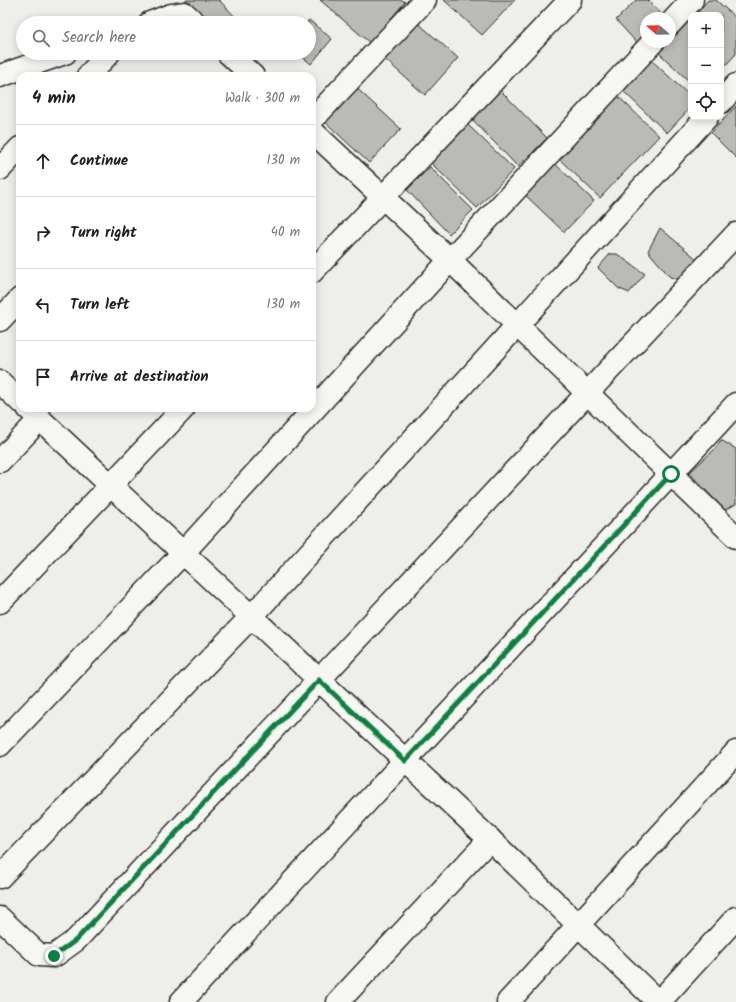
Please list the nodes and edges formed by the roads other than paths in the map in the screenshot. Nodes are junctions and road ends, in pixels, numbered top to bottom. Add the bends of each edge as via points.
1 (425, 0) edge
2 (570, 0) edge
3 (692, 0) edge
4 (168, 16) edge
5 (187, 16) edge
6 (676, 17) edge
7 (647, 48) edge
8 (45, 60) edge
9 (103, 60) edge
10 (92, 72) edge
11 (0, 76) edge
12 (736, 85) edge
13 (724, 99) edge
14 (316, 116) edge
15 (704, 120) edge
16 (316, 136) edge
17 (16, 152) edge
18 (0, 169) edge
19 (383, 198) junction
20 (736, 234) edge
21 (450, 260) junction
22 (316, 268) edge
23 (16, 303) edge
24 (0, 320) edge
25 (517, 325) junction
26 (0, 382) edge
27 (588, 394) junction
28 (16, 397) edge
29 (736, 404) edge
30 (316, 407) edge
31 (180, 412) edge
32 (311, 412) edge
33 (34, 414) edge
34 (0, 462) edge
35 (671, 474) junction
36 (110, 485) junction
37 (736, 537) edge
38 (183, 553) junction
39 (0, 602) edge
40 (251, 618) junction
41 (319, 680) junction
42 (0, 745) edge
43 (736, 752) edge
44 (405, 761) junction
45 (490, 839) junction
46 (0, 877) edge
47 (0, 918) edge
48 (736, 918) edge
49 (578, 925) junction
50 (181, 1002) edge
51 (338, 1002) edge
52 (508, 1002) edge
53 (659, 1002) edge

1 - 14 street
2 - 19 street
3 - 6 street
4 - 5 street via 184,13
7 - 21 street
8 - 11 street
9 - 10 street
12 - 13 street
15 - 25 street
16 - 19 street
17 - 18 street
19 - 21 street
19 - 22 street
20 - 27 street
21 - 25 street
21 - 30 street
23 - 24 street
25 - 27 street
25 - 40 street
26 - 28 street
27 - 35 street
27 - 41 street
29 - 35 street
31 - 36 street
32 - 38 street
33 - 34 street
33 - 36 street
35 - 37 street
35 - 44 street
36 - 38 street
36 - 39 street
38 - 40 street
38 - 42 street
40 - 41 street
40 - 46 street
41 - 44 street
41 - 47 street via 76,940 54,956 40,955
43 - 49 street
44 - 45 street
44 - 50 street
45 - 49 street
45 - 51 street
48 - 53 street
49 - 52 street
49 - 53 street

